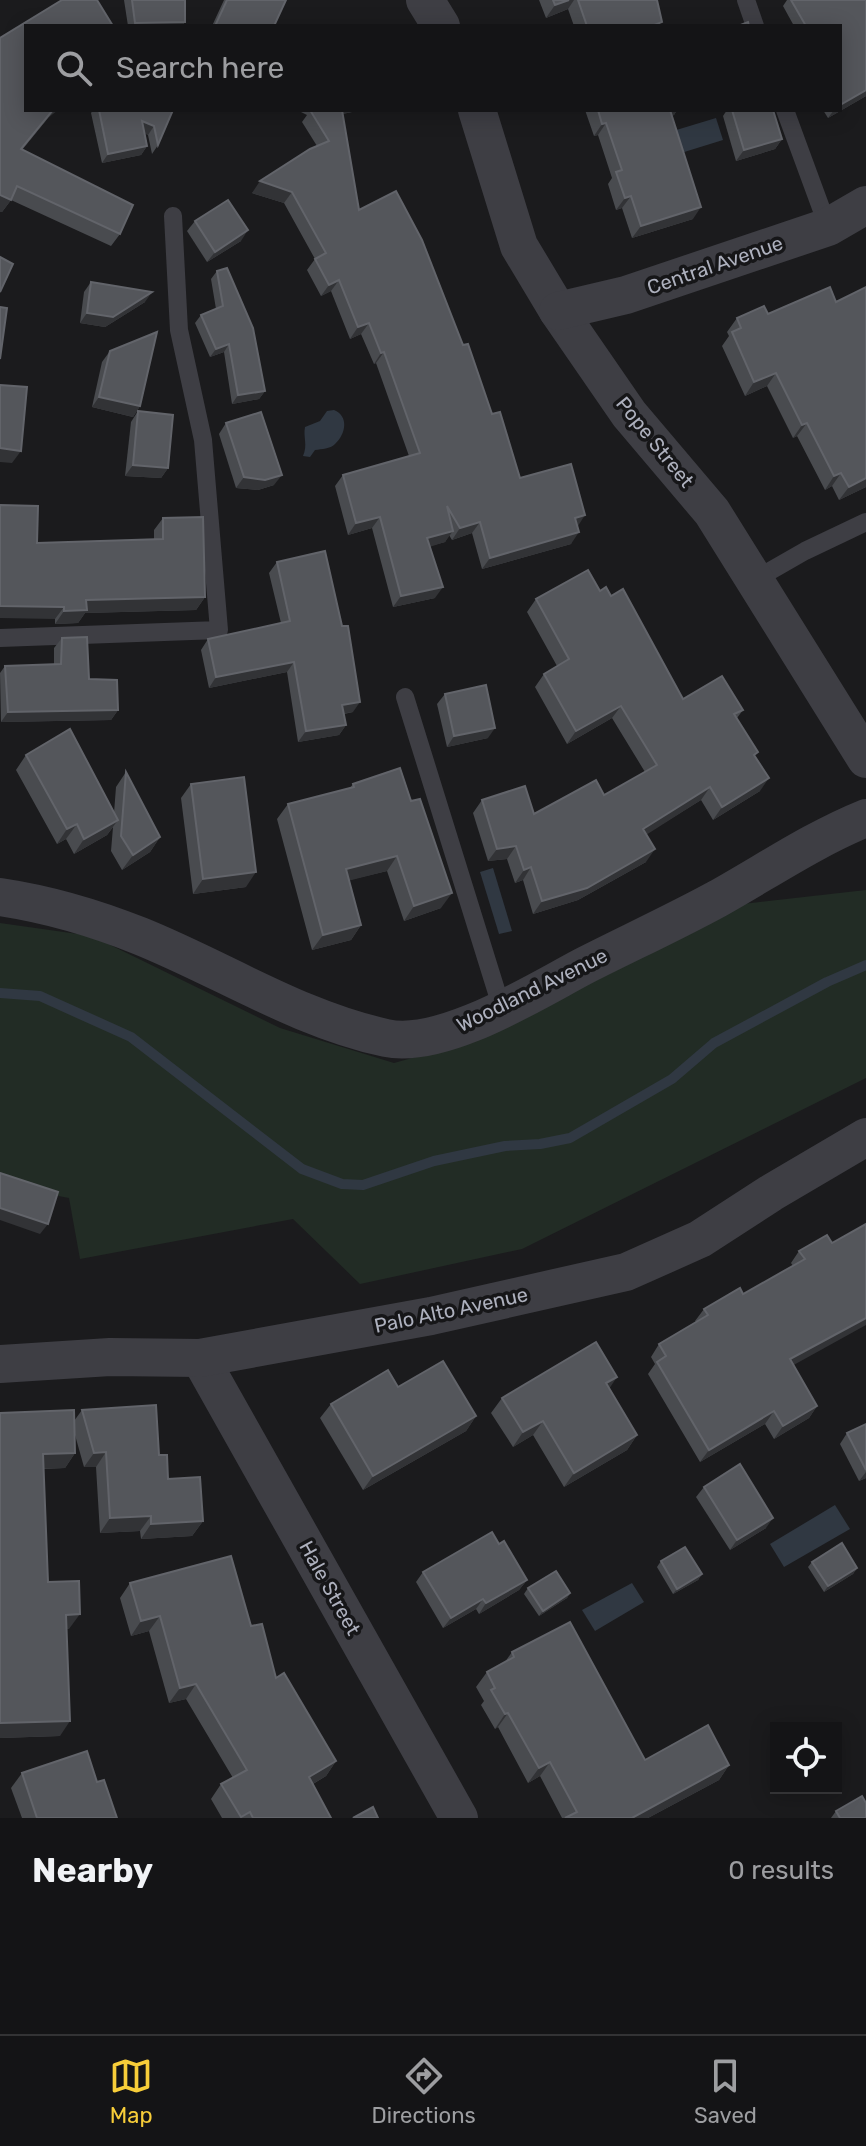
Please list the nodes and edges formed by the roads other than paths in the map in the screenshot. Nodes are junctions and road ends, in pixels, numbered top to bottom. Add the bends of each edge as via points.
1 (425, 0) edge
2 (746, 0) edge
3 (440, 24) edge
4 (754, 24) edge
5 (478, 112) edge
6 (786, 112) edge
7 (866, 205) edge
8 (173, 216) dead end
9 (828, 227) junction
10 (558, 311) junction
11 (866, 522) edge
12 (756, 579) junction
13 (0, 638) edge
14 (405, 697) dead end
15 (866, 759) edge
16 (866, 818) edge
17 (0, 897) edge
18 (502, 1009) junction
19 (866, 1137) edge
20 (200, 1358) junction
21 (0, 1364) edge
22 (459, 1818) edge

1 - 3 street
2 - 4 lane
5 - 10 street, Pope Street via 519,246
6 - 9 lane
7 - 9 street, Central Avenue
8 - 13 lane via 179,330 203,440 219,630
9 - 10 street, Central Avenue via 626,295
10 - 12 street, Pope Street via 629,414 712,512
11 - 12 lane
12 - 15 street, Pope Street
14 - 18 lane
16 - 18 street, Woodland Avenue via 830,832 713,901
17 - 18 street, Woodland Avenue via 141,936 266,996 389,1039 437,1035
19 - 20 street, Palo Alto Avenue via 700,1239 626,1272 431,1316
20 - 21 street, Palo Alto Avenue
20 - 22 street, Hale Street

